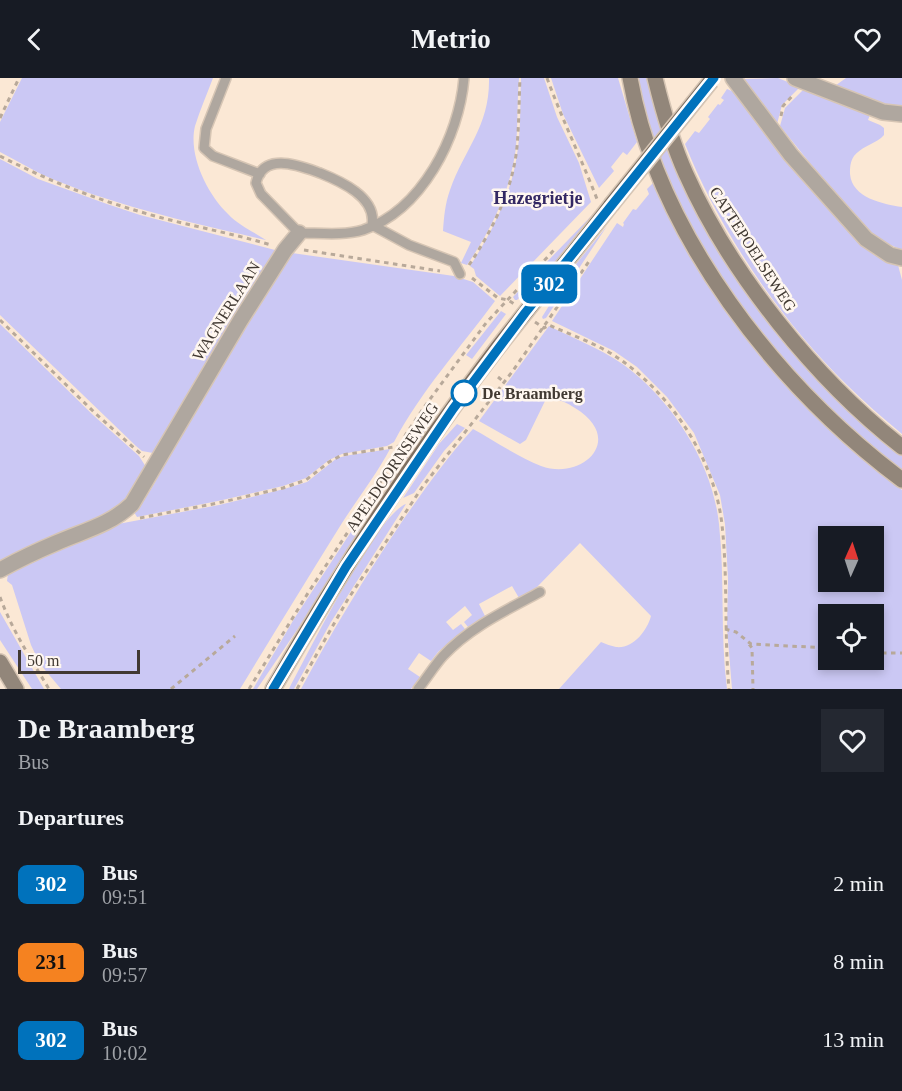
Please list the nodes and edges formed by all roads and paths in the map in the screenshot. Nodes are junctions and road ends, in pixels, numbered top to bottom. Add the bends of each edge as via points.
1 (19, 78) edge
2 (226, 78) edge
3 (464, 78) edge
4 (520, 78) edge
5 (547, 78) edge
6 (630, 78) edge
7 (655, 78) edge
8 (733, 78) edge
9 (712, 80) edge
10 (800, 80) edge
11 (902, 114) edge
12 (0, 118) edge
13 (671, 134) junction
14 (776, 135) junction
15 (650, 152) junction
16 (0, 156) edge
17 (260, 174) junction
18 (605, 204) junction
19 (372, 225) junction
20 (298, 233) junction
21 (285, 249) junction
22 (902, 258) edge
23 (590, 259) dead end
24 (462, 274) junction
25 (508, 300) dead end
26 (0, 320) edge
27 (544, 328) junction
28 (498, 377) dead end
29 (504, 382) junction
30 (437, 389) dead end
31 (444, 394) dead end
32 (400, 446) dead end
33 (902, 447) edge
34 (155, 465) junction
35 (902, 480) edge
36 (121, 514) junction
37 (0, 570) edge
38 (540, 592) dead end
39 (0, 597) edge
40 (725, 629) junction
41 (235, 636) dead end
42 (748, 643) junction
43 (818, 648) edge
44 (884, 653) edge
45 (902, 653) edge
46 (0, 662) edge
47 (16, 689) edge
48 (49, 689) edge
49 (171, 689) edge
50 (273, 689) edge
51 (297, 689) edge
52 (418, 689) edge
53 (729, 689) edge
54 (753, 689) edge

1 - 12 path
2 - 17 lane via 206,129 204,148 213,156
3 - 19 lane via 463,99 454,127 428,178 396,214
4 - 24 path via 517,150 504,196 487,238
5 - 18 path via 560,116
6 - 15 street
7 - 13 street, CATTEPOELSEWEG
8 - 14 street
9 - 18 main road, APELDOORNSEWEG, bridge
10 - 11 street via 883,112
10 - 14 path via 783,106
13 - 15 street
13 - 33 street, CATTEPOELSEWEG via 707,214 780,325 839,391
14 - 22 street via 866,239
15 - 35 street via 686,232 742,318 816,406
16 - 21 path via 107,201
17 - 19 lane via 274,164 290,163 342,182 369,207
17 - 20 lane via 258,190
18 - 50 main road, APELDOORNSEWEG via 453,409 351,559
19 - 20 lane via 360,231
19 - 24 lane via 409,245 454,262
20 - 21 street, WAGNERLAAN
21 - 24 path
21 - 34 street, WAGNERLAAN
23 - 27 path
24 - 25 path via 475,279 498,298
26 - 34 path
27 - 29 path
27 - 40 path via 549,325 613,354 635,369 691,434 717,496 722,524
28 - 29 path
29 - 51 path via 447,454 379,551
30 - 31 path
32 - 36 path via 342,455 306,480 283,488 161,515 136,518
34 - 36 street, WAGNERLAAN via 138,496
36 - 37 street, WAGNERLAAN
38 - 52 lane via 454,645
39 - 48 path via 10,623
40 - 42 path via 736,632
40 - 53 path
41 - 49 path
42 - 43 path
42 - 54 path via 752,648
44 - 45 path
46 - 47 street

